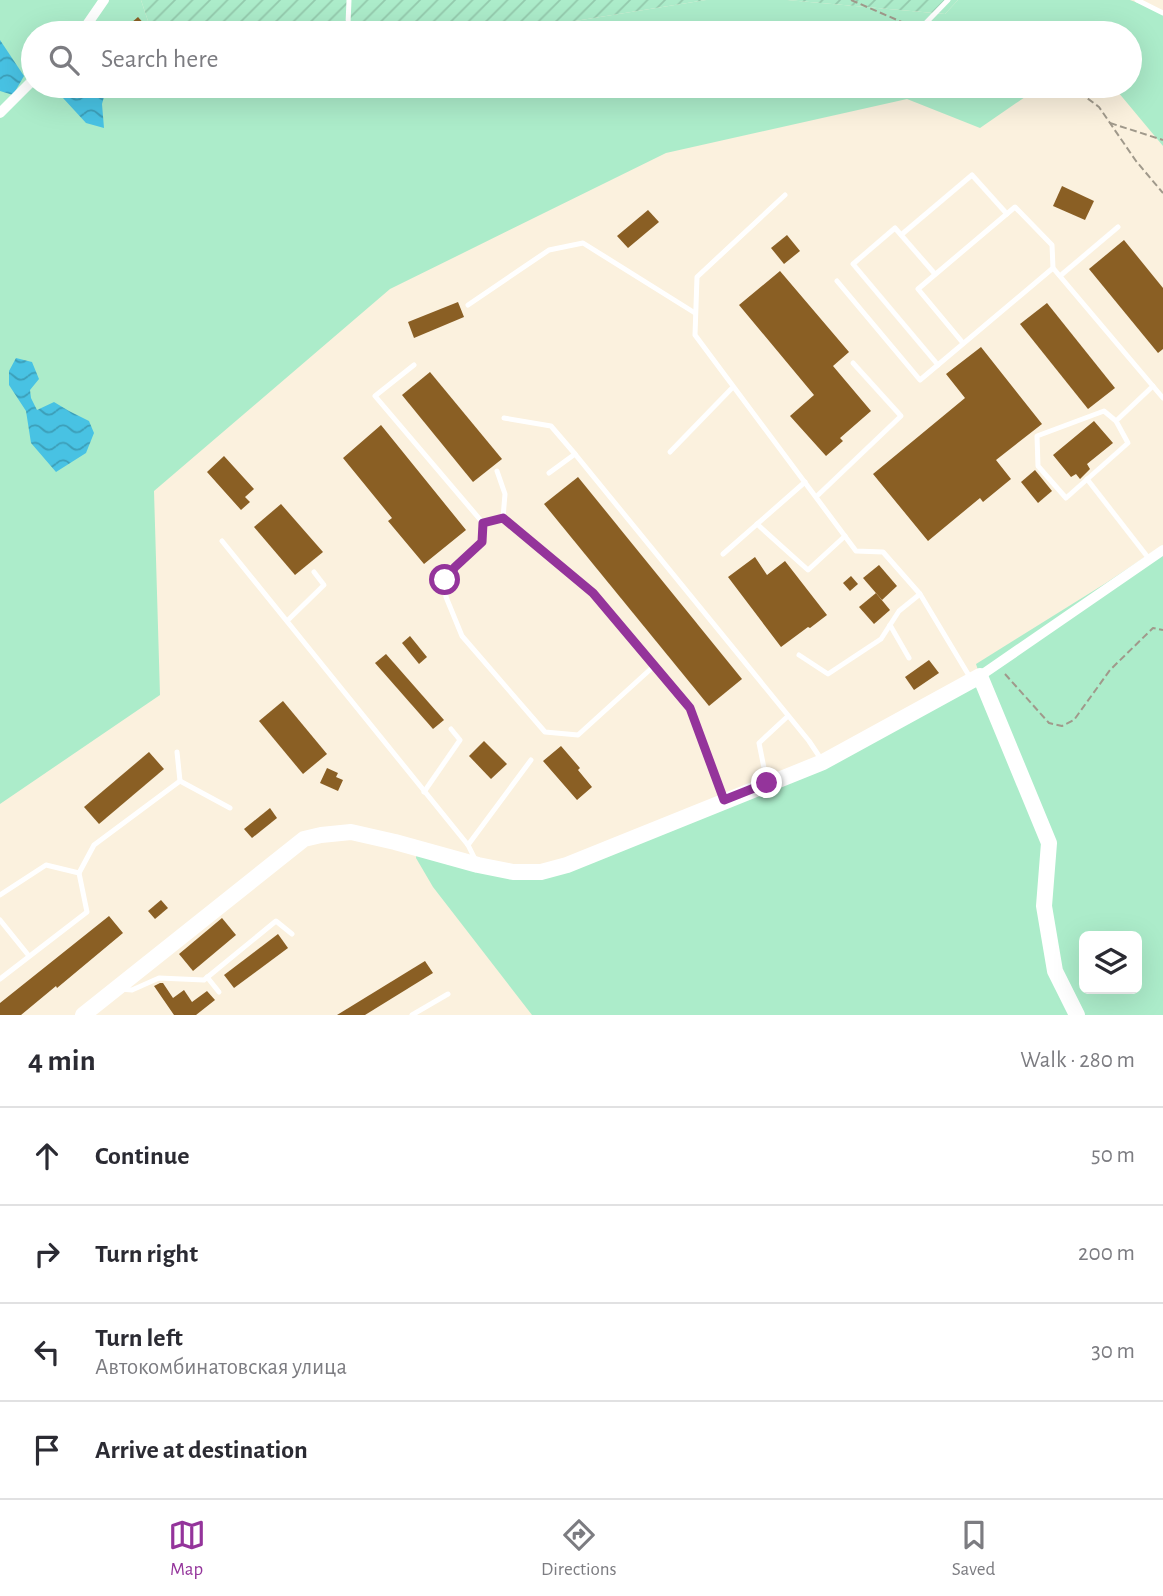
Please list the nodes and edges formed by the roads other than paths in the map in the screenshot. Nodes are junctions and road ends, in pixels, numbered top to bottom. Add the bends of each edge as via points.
1 (104, 0) edge
2 (349, 0) edge
3 (948, 0) edge
4 (1136, 0) edge
5 (1163, 13) edge
6 (89, 21) edge
7 (348, 21) edge
8 (928, 21) edge
9 (21, 92) edge
10 (0, 113) edge
11 (785, 195) dead end
12 (1007, 214) junction
13 (1118, 227) dead end
14 (901, 235) junction
15 (1053, 268) junction
16 (935, 274) junction
17 (1060, 276) junction
18 (837, 281) dead end
19 (468, 305) dead end
20 (695, 313) junction
21 (963, 344) junction
22 (853, 363) dead end
23 (414, 365) dead end
24 (937, 365) junction
25 (1153, 386) junction
26 (733, 387) junction
27 (1163, 398) edge
28 (504, 418) dead end
29 (1116, 421) junction
30 (670, 452) dead end
31 (575, 454) junction
32 (497, 471) dead end
33 (549, 473) dead end
34 (1087, 479) junction
35 (805, 482) junction
36 (816, 497) junction
37 (503, 518) junction
38 (483, 523) junction
39 (757, 524) junction
40 (845, 536) junction
41 (222, 541) dead end
42 (1163, 550) edge
43 (723, 554) dead end
44 (1150, 560) junction
45 (314, 572) dead end
46 (920, 594) junction
47 (287, 621) junction
48 (890, 625) junction
49 (799, 655) dead end
50 (909, 658) dead end
51 (654, 666) junction
52 (976, 679) junction
53 (789, 716) junction
54 (451, 729) dead end
55 (177, 752) dead end
56 (531, 760) dead end
57 (822, 762) junction
58 (180, 781) junction
59 (767, 783) junction
60 (425, 792) junction
61 (724, 800) junction
62 (230, 808) dead end
63 (468, 845) junction
64 (478, 866) junction
65 (79, 873) junction
66 (0, 895) edge
67 (0, 920) edge
68 (292, 934) dead end
69 (29, 956) junction
70 (207, 978) junction
71 (0, 979) edge
72 (117, 989) junction
73 (219, 992) dead end
74 (448, 994) dead end
75 (83, 1015) edge
76 (412, 1015) edge
77 (1077, 1015) edge

1 - 6 street
2 - 7 lane
3 - 8 lane
4 - 5 lane
9 - 10 street
11 - 20 lane via 697,277
12 - 14 lane via 972,175
12 - 15 lane via 1016,207 1052,245
12 - 16 lane
13 - 17 lane
14 - 16 lane
14 - 24 lane via 895,228 853,264
15 - 17 lane
15 - 21 lane
16 - 21 lane via 918,289
17 - 25 lane
18 - 24 lane via 920,380
19 - 20 lane via 550,250 583,243
20 - 26 lane via 695,335
21 - 24 lane
22 - 36 lane via 901,416
23 - 38 lane via 375,396
25 - 27 lane
25 - 29 lane
26 - 30 lane
26 - 35 lane
28 - 31 lane via 551,426
29 - 34 lane via 1128,443
29 - 34 lane via 1104,411 1037,436 1038,466 1066,498
31 - 33 lane
31 - 53 lane
32 - 37 lane via 505,494
34 - 44 lane
35 - 36 lane
35 - 39 lane
36 - 40 lane
37 - 38 lane
37 - 51 lane via 593,593
38 - 51 lane via 482,542 445,580 446,597 461,636 545,732 578,735
39 - 40 lane via 808,570
39 - 43 lane
40 - 46 lane via 856,551 883,552
41 - 47 lane
42 - 44 street
44 - 52 street
45 - 47 lane via 324,585
46 - 48 lane
46 - 52 lane
47 - 60 lane
48 - 49 lane via 881,639 828,674
48 - 50 lane
51 - 61 lane via 690,708
52 - 57 street
52 - 77 street via 1049,843 1044,906 1055,971
53 - 57 lane
53 - 59 lane via 759,743
54 - 60 lane via 460,740
55 - 58 lane
56 - 63 lane
57 - 59 street
58 - 62 lane
58 - 65 lane via 94,845
59 - 61 street
60 - 63 lane
61 - 64 street via 541,872
63 - 64 lane
64 - 72 street via 351,832 304,839
65 - 66 lane via 46,865
65 - 69 lane via 87,912
67 - 69 lane
68 - 70 lane via 276,921
69 - 71 lane
70 - 72 lane via 159,978 132,990
70 - 73 lane
72 - 75 street
74 - 76 lane

